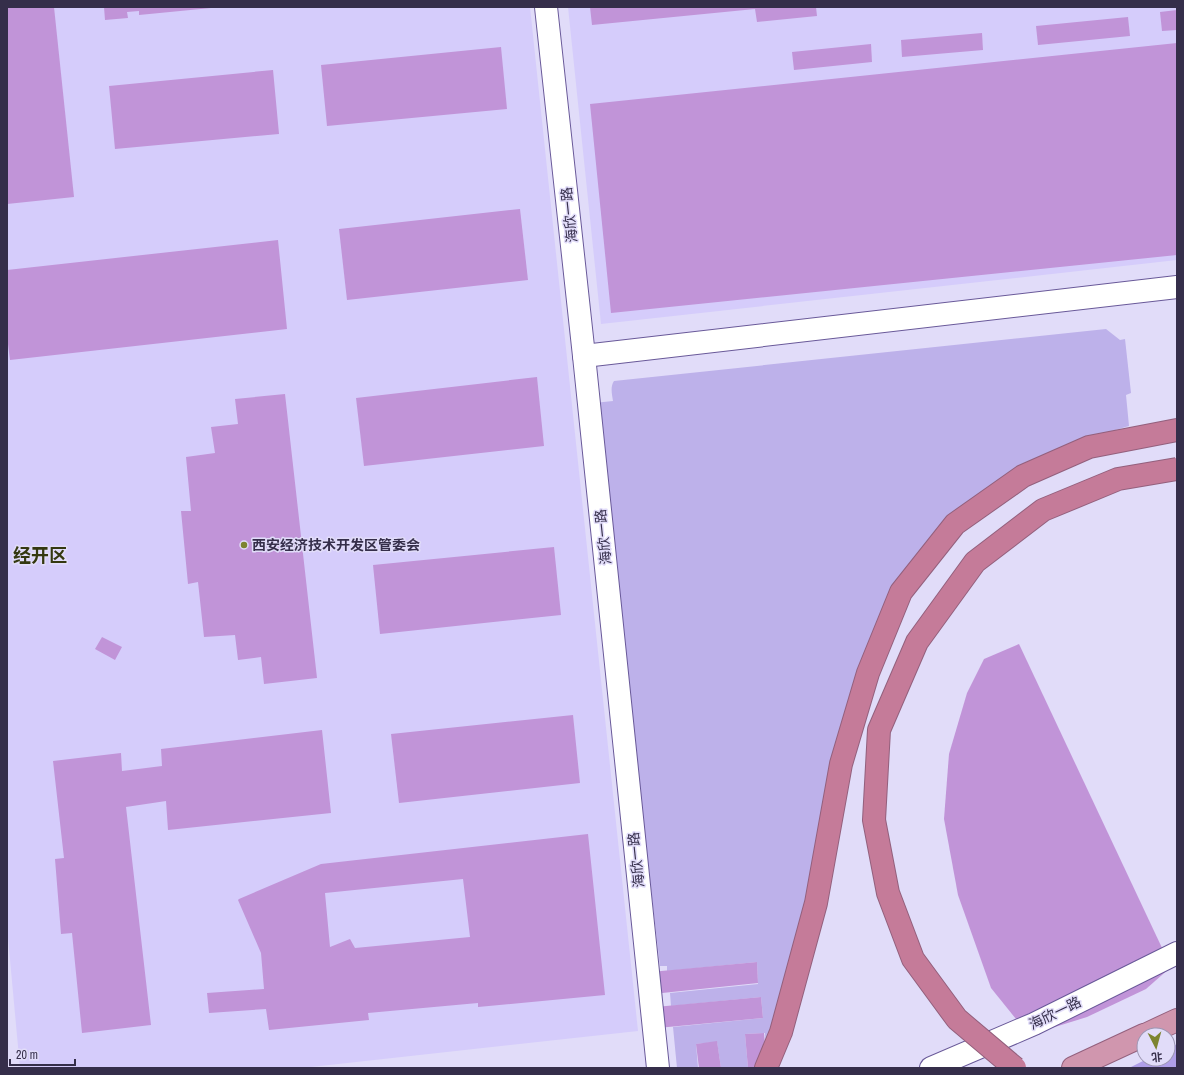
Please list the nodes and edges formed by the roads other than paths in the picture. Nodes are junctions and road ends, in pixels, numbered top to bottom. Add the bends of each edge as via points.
1 (546, 7) edge
2 (1177, 287) edge
3 (584, 356) junction
4 (1177, 430) edge
5 (1177, 469) edge
6 (1177, 952) edge
7 (1177, 1020) edge
8 (1162, 1027) edge
9 (1136, 1039) edge
10 (658, 1068) edge
11 (766, 1068) edge
12 (931, 1068) edge
13 (1015, 1068) edge
14 (1073, 1068) edge

1 - 3 street, 海欣一路
2 - 3 street
3 - 10 street, 海欣一路
4 - 11 highway via 1090,447 1023,476 955,524 901,592 868,673 840,764 816,903 781,1032
5 - 13 highway, bridge via 1118,479 1043,510 975,562 917,642 879,730 874,820 888,893 913,959 957,1019
6 - 12 street, 海欣一路 via 1034,1024
7 - 8 highway
9 - 14 highway

